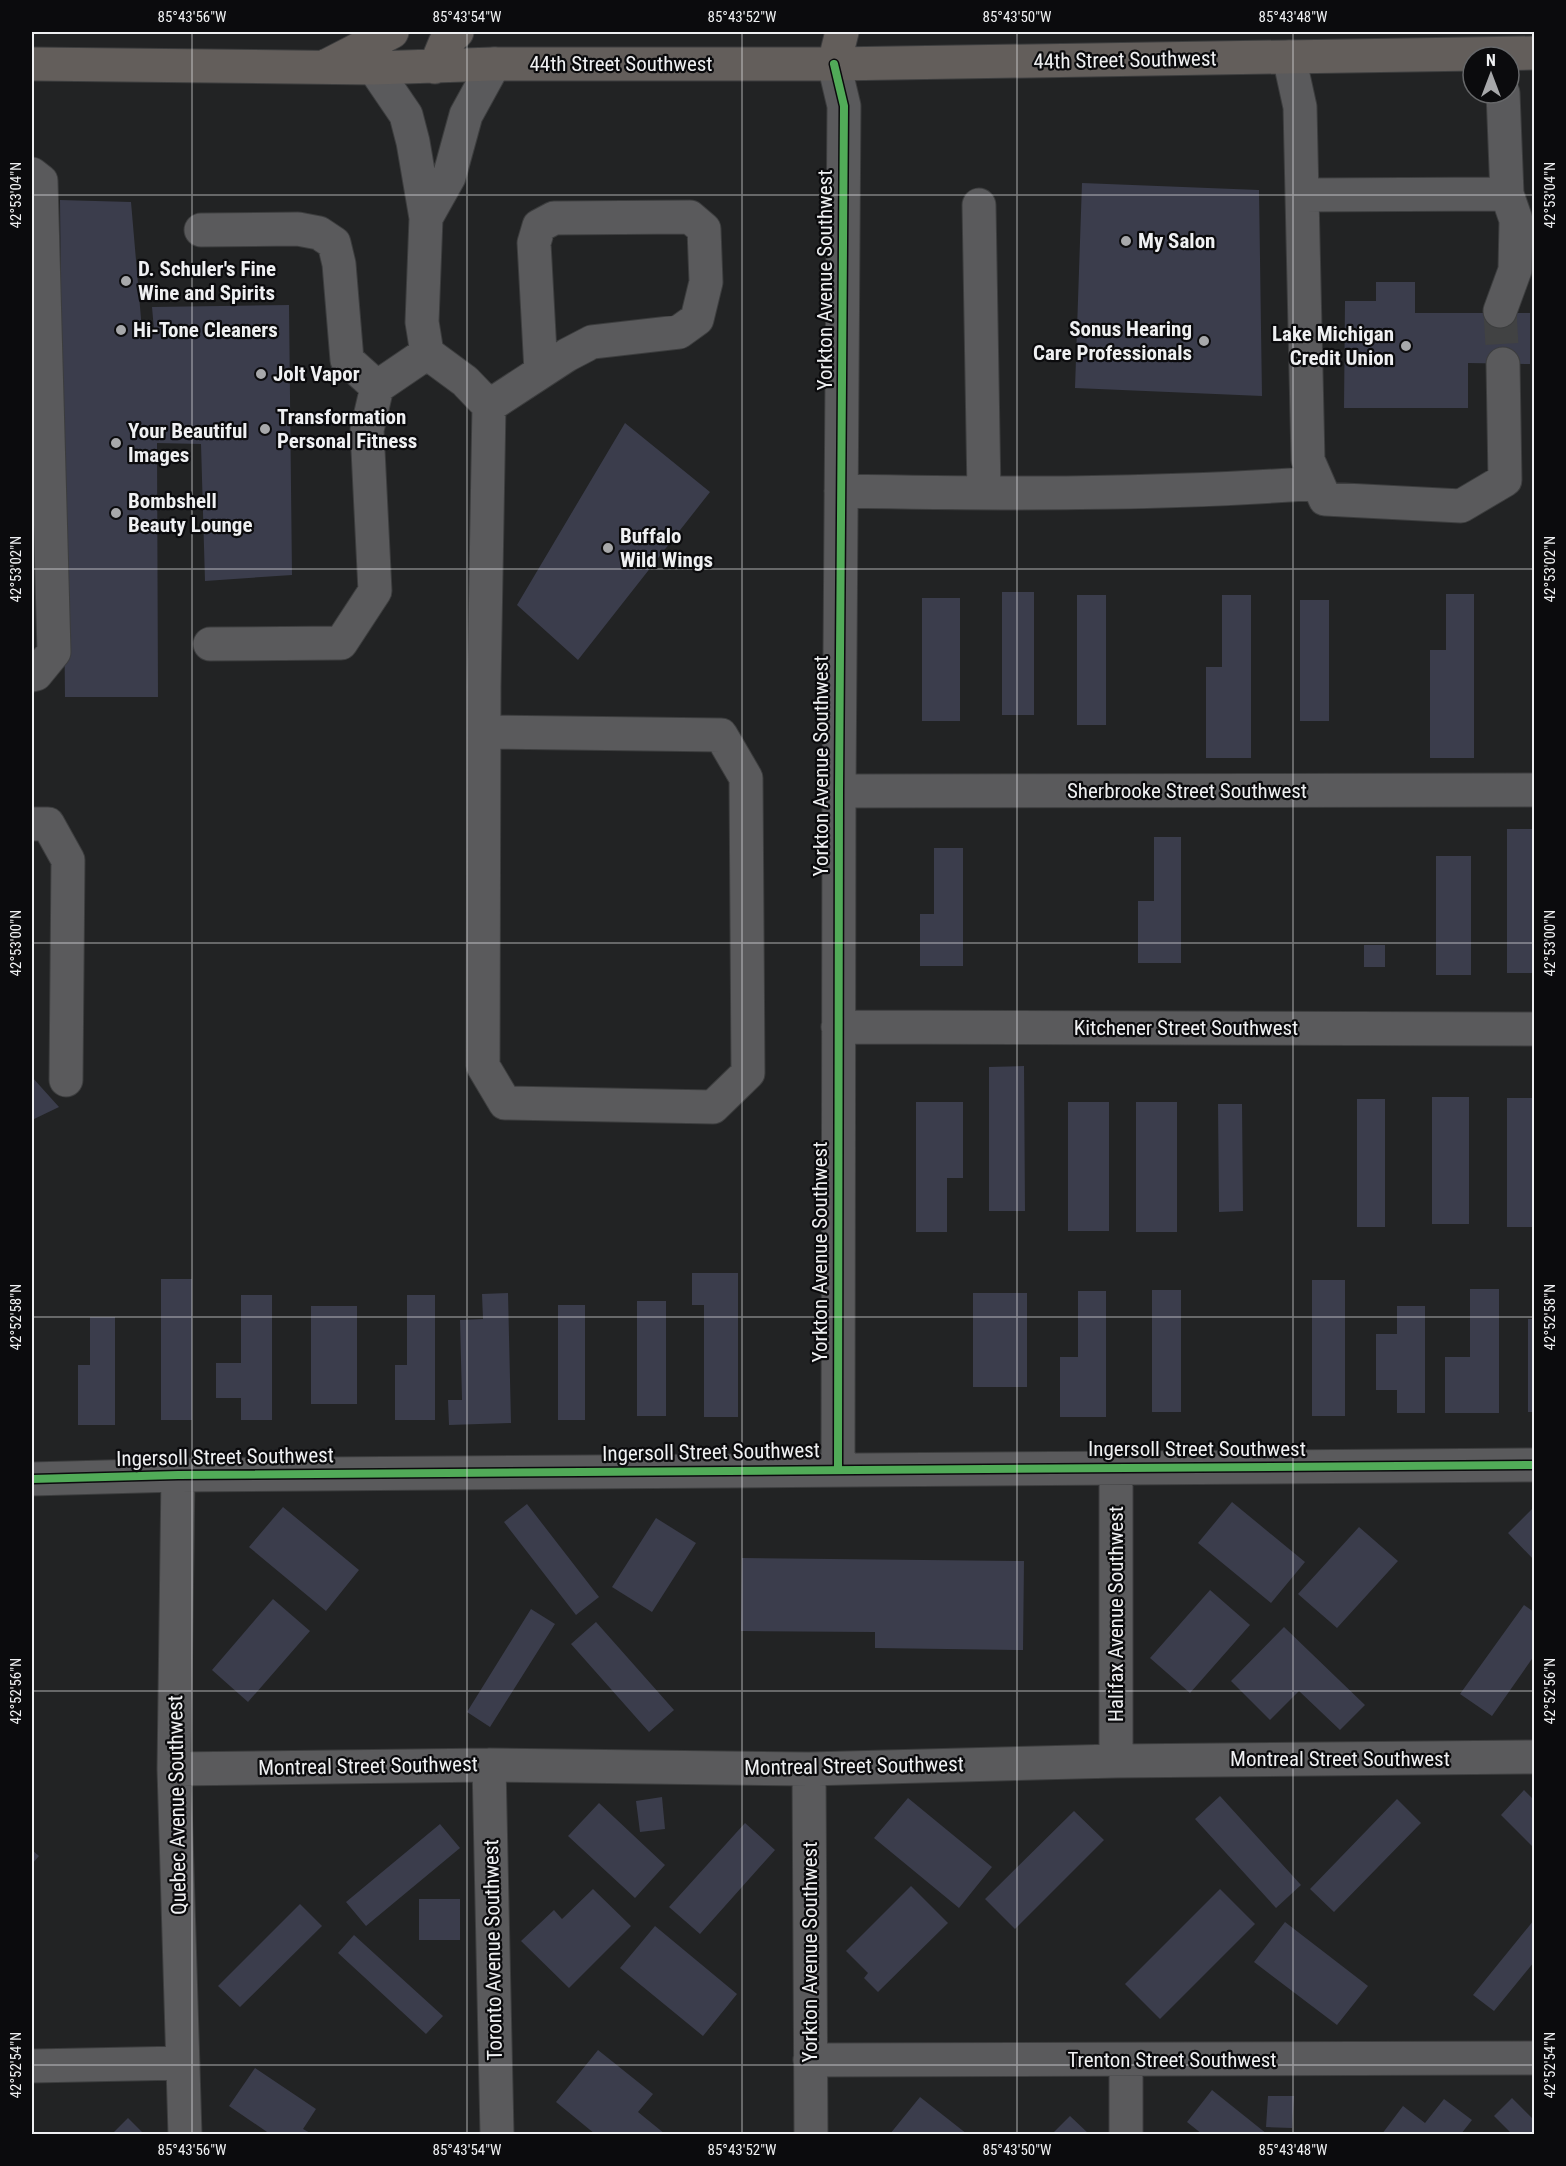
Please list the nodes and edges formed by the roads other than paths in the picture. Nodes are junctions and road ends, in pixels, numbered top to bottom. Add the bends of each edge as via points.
1 (392, 32) edge
2 (457, 32) edge
3 (842, 32) edge
4 (1461, 55) edge
5 (1289, 57) junction
6 (32, 64) edge
7 (494, 64) junction
8 (834, 64) junction
9 (435, 67) junction
10 (322, 68) junction
11 (374, 68) junction
12 (1504, 105) edge
13 (32, 174) edge
14 (1508, 194) junction
15 (1302, 195) junction
16 (980, 205) dead end
17 (426, 218) junction
18 (201, 230) dead end
19 (1500, 311) tunnel mouth
20 (427, 353) junction
21 (1503, 364) tunnel mouth
22 (541, 371) junction
23 (377, 387) junction
24 (489, 406) junction
25 (1318, 483) junction
26 (841, 491) junction
27 (984, 493) junction
28 (210, 644) dead end
29 (32, 675) edge
30 (484, 732) junction
31 (1534, 790) edge
32 (839, 791) junction
33 (32, 824) edge
34 (838, 1027) junction
35 (1534, 1029) edge
36 (66, 1080) dead end
37 (1534, 1465) edge
38 (1116, 1468) junction
39 (838, 1469) junction
40 (178, 1475) junction
41 (32, 1479) edge
42 (1534, 1757) edge
43 (1116, 1761) junction
44 (489, 1765) junction
45 (174, 1769) junction
46 (809, 1769) junction
47 (1534, 2058) edge
48 (810, 2060) junction
49 (1126, 2061) junction
50 (183, 2062) junction
51 (32, 2066) edge
52 (184, 2134) edge
53 (497, 2134) edge
54 (811, 2134) edge
55 (1126, 2134) edge

1 - 10 main road
2 - 9 main road via 445,43
3 - 8 main road
4 - 5 main road, 44th Street Southwest
5 - 8 main road, 44th Street Southwest
5 - 15 street via 1300,107
6 - 10 main road, 44th Street Southwest
7 - 8 main road, 44th Street Southwest
7 - 9 main road, 44th Street Southwest
7 - 17 street via 466,115 449,177
8 - 26 street, Yorkton Avenue Southwest via 844,106
9 - 11 main road, 44th Street Southwest
10 - 11 main road, 44th Street Southwest
11 - 17 street via 406,115
12 - 14 street
13 - 29 street via 41,181 54,652
14 - 15 street
14 - 19 street via 1516,220 1515,270
15 - 25 street via 1308,460
16 - 27 street
17 - 20 street via 422,322
18 - 23 street via 298,229 319,233 334,243 347,360
20 - 23 street
20 - 24 street via 465,381
21 - 25 street via 1505,480 1461,506 1325,499
22 - 22 street via 592,342 679,332 697,320 706,282 704,229 690,217 554,218 539,226 534,243
22 - 24 street
23 - 28 street via 367,430 375,591 340,644
24 - 30 street
25 - 27 street via 1230,490
26 - 27 street
26 - 32 street, Yorkton Avenue Southwest
30 - 30 street via 483,1066 505,1103 713,1107 748,1073 746,778 721,735
31 - 32 street, Sherbrooke Street Southwest
32 - 34 street, Yorkton Avenue Southwest
33 - 36 street via 48,824 68,860
34 - 35 street, Kitchener Street Southwest
34 - 39 street, Yorkton Avenue Southwest
37 - 38 street, Ingersoll Street Southwest
38 - 39 street, Ingersoll Street Southwest
38 - 43 street, Halifax Avenue Southwest
39 - 40 street, Ingersoll Street Southwest
40 - 41 street, Ingersoll Street Southwest
40 - 45 street, Quebec Avenue Southwest
42 - 43 street, Montreal Street Southwest
43 - 46 street, Montreal Street Southwest
44 - 45 street, Montreal Street Southwest
44 - 46 street, Montreal Street Southwest
44 - 53 street, Toronto Avenue Southwest
45 - 50 street, Quebec Avenue Southwest
46 - 48 street, Yorkton Avenue Southwest
47 - 49 street, Trenton Street Southwest
48 - 49 street, Trenton Street Southwest
48 - 54 street, Yorkton Avenue Southwest
49 - 55 street
50 - 51 street
50 - 52 street, Quebec Avenue Southwest

